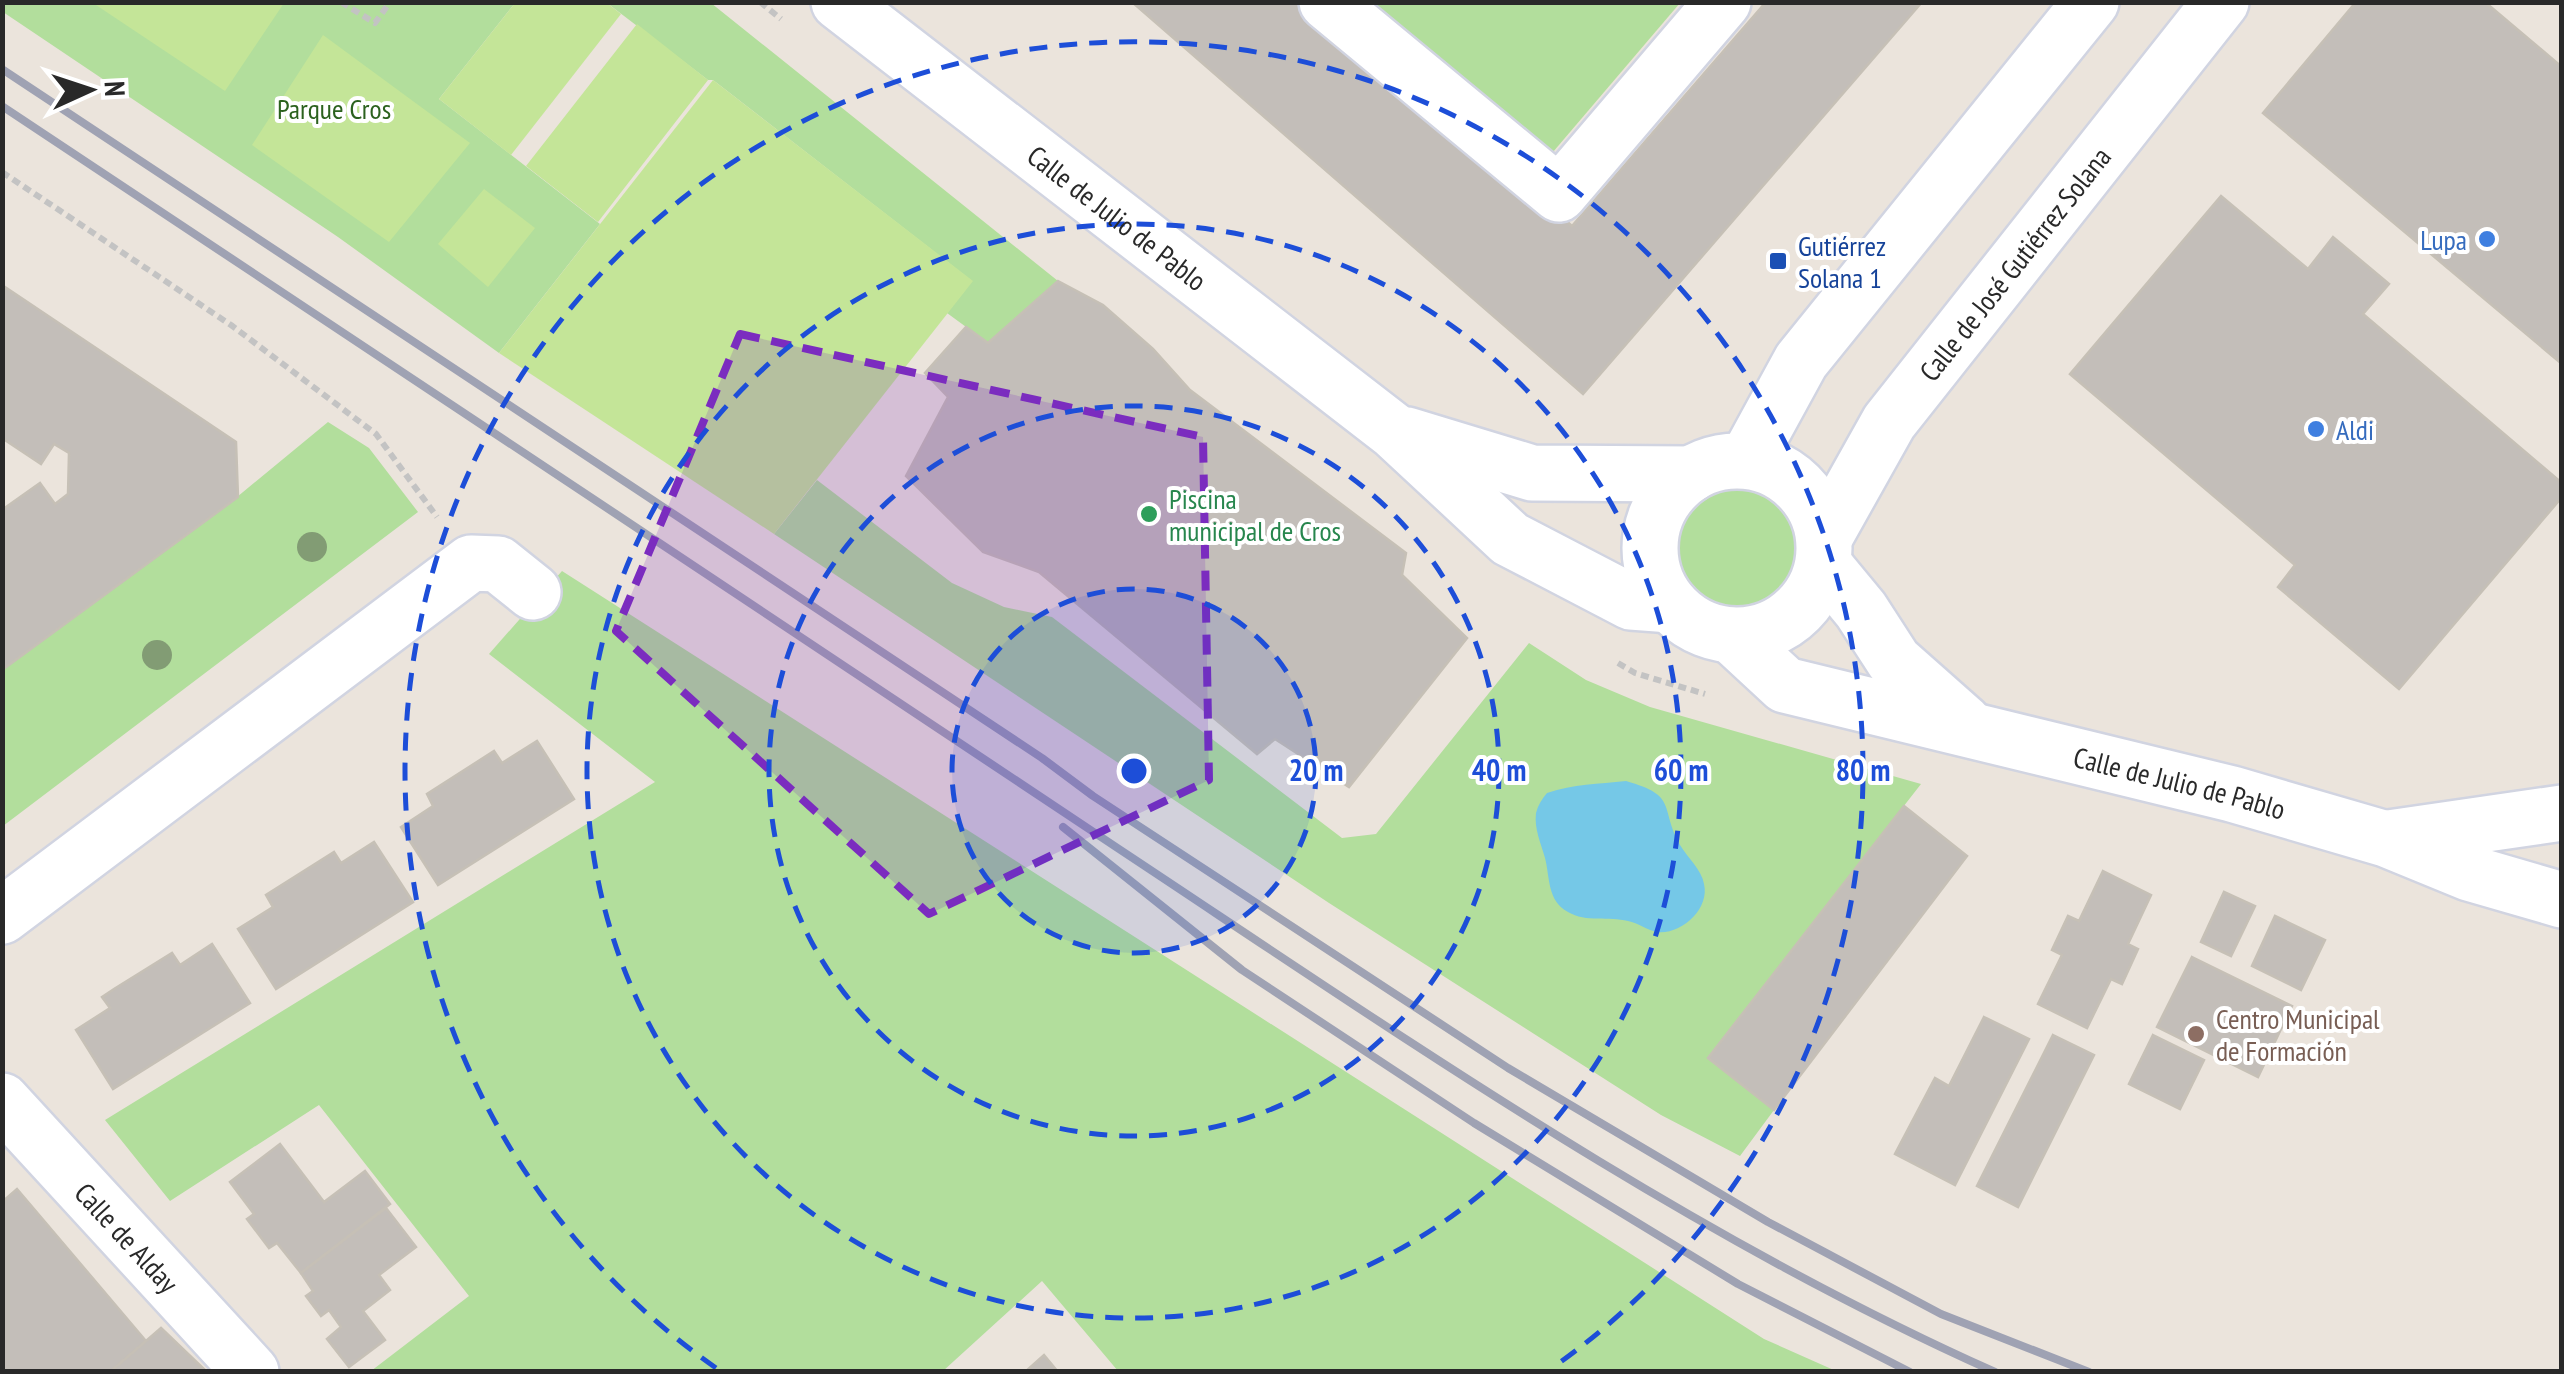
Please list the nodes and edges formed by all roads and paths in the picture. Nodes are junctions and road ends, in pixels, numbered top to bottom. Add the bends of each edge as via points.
1 (341, 2) edge
2 (390, 2) edge
3 (839, 2) edge
4 (1327, 2) edge
5 (1723, 2) edge
6 (2090, 2) edge
7 (2221, 2) edge
8 (2, 172) edge
9 (1395, 432) junction
10 (1747, 460) junction
11 (1691, 474) junction
12 (441, 522) dead end
13 (1824, 551) junction
14 (533, 592) dead end
15 (1670, 605) junction
16 (1731, 635) junction
17 (1970, 728) junction
18 (2562, 813) edge
19 (2386, 839) junction
20 (2562, 900) edge
21 (2, 916) edge
22 (2, 1101) edge
23 (251, 1372) edge

1 - 2 path via 375,23
3 - 9 street, Calle de Julio de Pablo
4 - 5 street via 1559,194
6 - 10 street via 1801,361
7 - 13 street, Calle de José Gutiérrez Solana via 1889,422
8 - 12 path via 230,325 376,434
9 - 11 street, Calle de Julio de Pablo via 1532,473
9 - 15 street, Calle de Julio de Pablo via 1510,538 1631,602
10 - 11 street via 1718,462
10 - 13 street via 1775,468 1799,486 1816,510
11 - 15 street via 1669,493 1650,548
13 - 16 street via 1815,588 1801,608 1756,634
13 - 17 street, Calle de Julio de Pablo via 1894,661
14 - 21 street via 498,564 471,564
15 - 16 street via 1706,630
16 - 17 street, Calle de Julio de Pablo via 1786,685
17 - 19 street, Calle de Julio de Pablo
18 - 19 street, Calle de Julio de Pablo
19 - 20 street, Calle de Julio de Pablo
22 - 23 street, Calle de Alday

